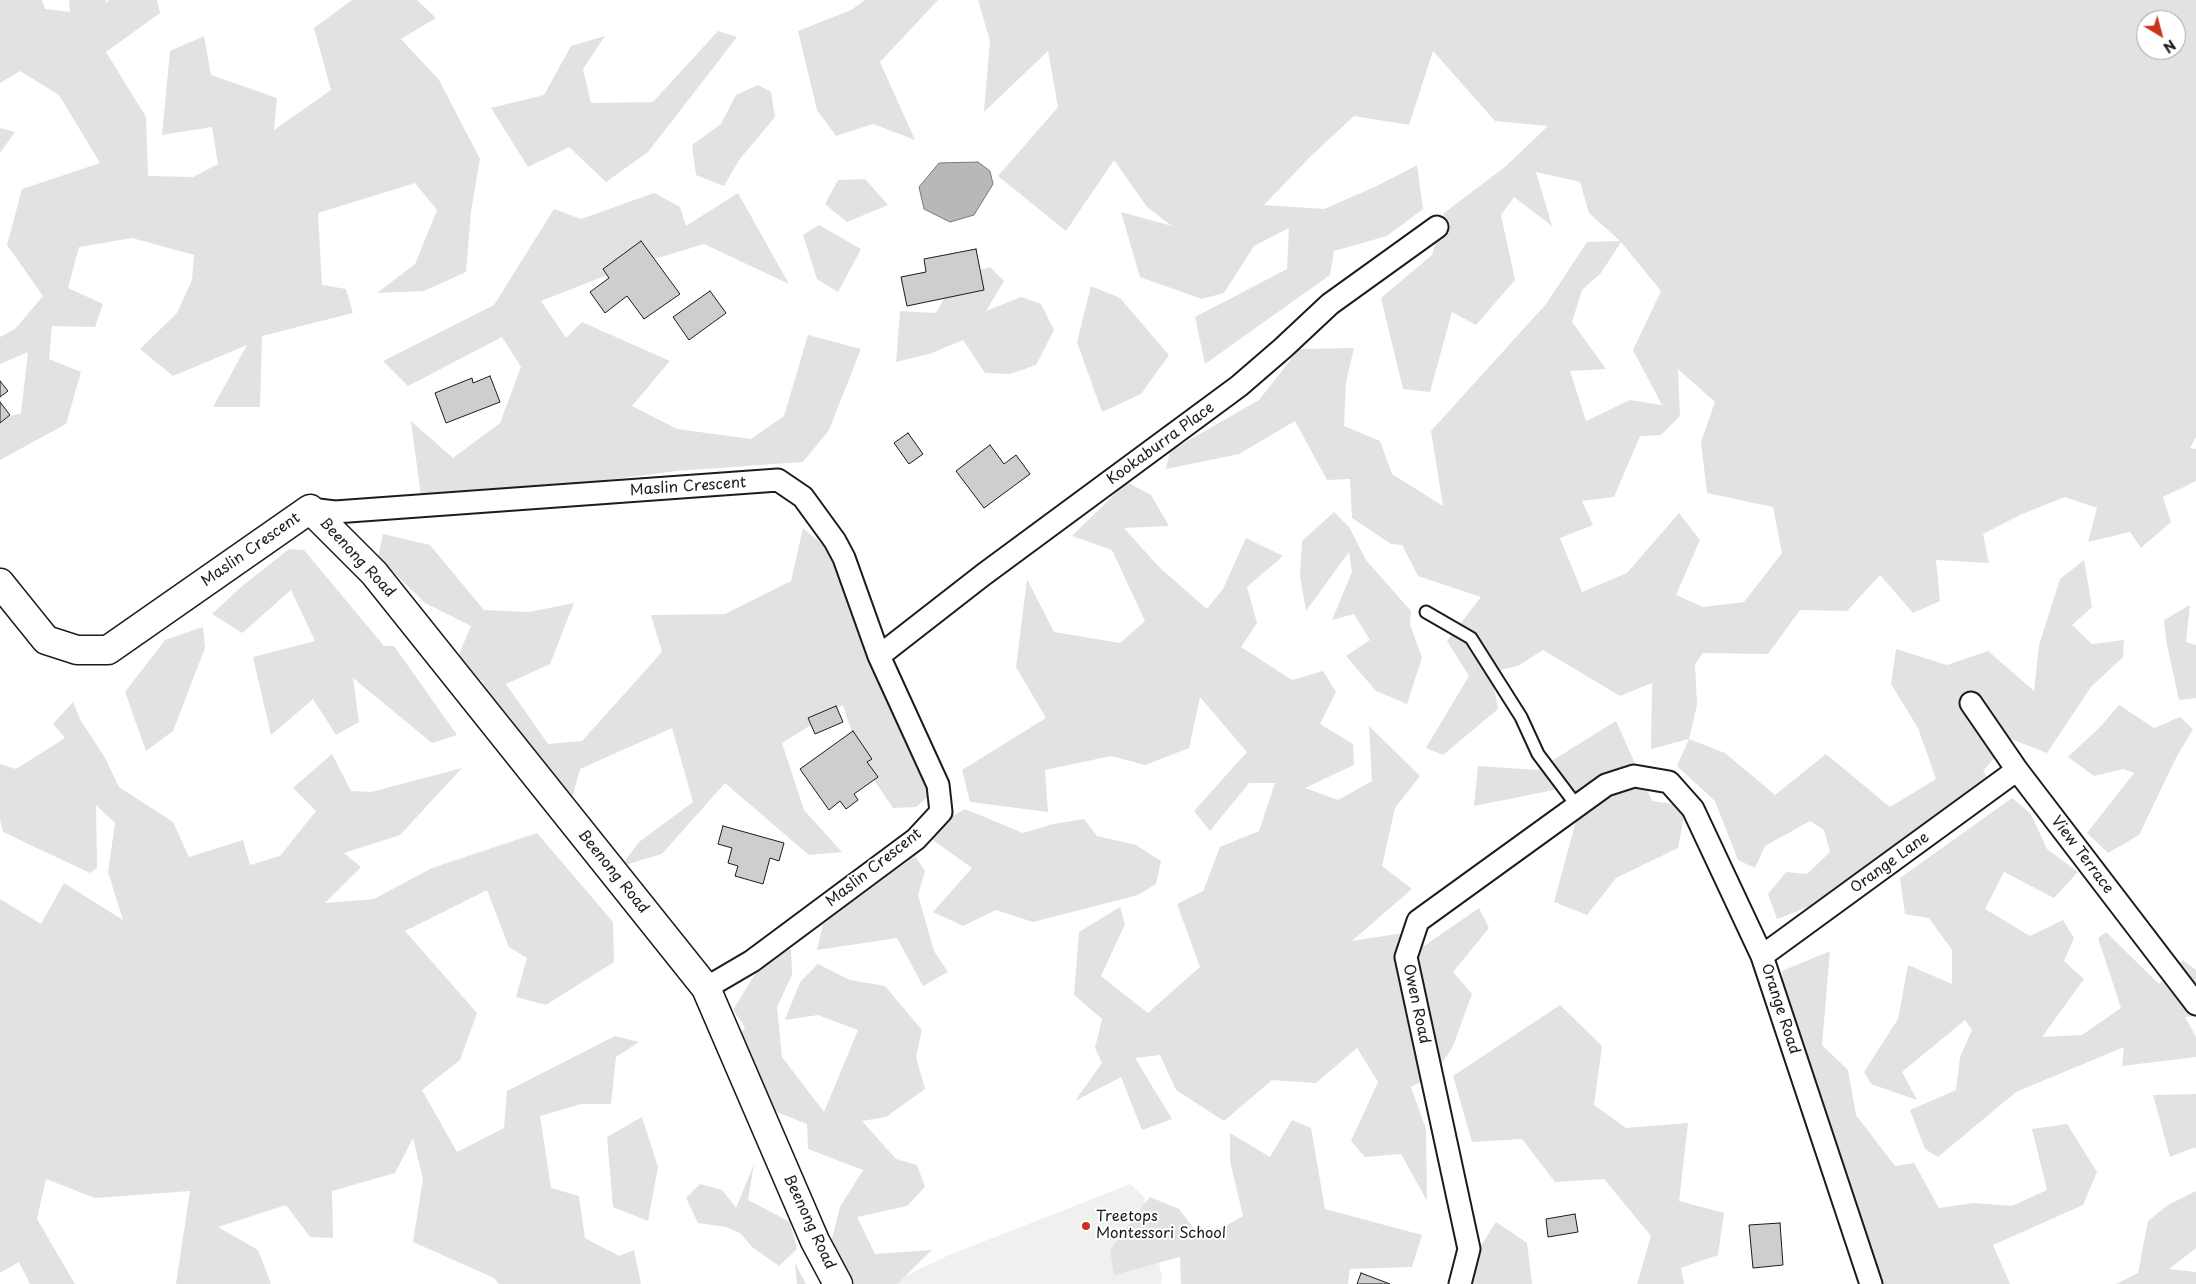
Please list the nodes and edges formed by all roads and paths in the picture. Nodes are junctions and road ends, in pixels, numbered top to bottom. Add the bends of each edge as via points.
1 (1437, 227) dead end
2 (310, 509) junction
3 (0, 583) edge
4 (1426, 612) dead end
5 (879, 656) junction
6 (1971, 703) dead end
7 (2017, 770) junction
8 (1634, 776) joint
9 (1577, 806) junction
10 (1762, 956) junction
11 (706, 988) junction
12 (2196, 1004) edge
13 (838, 1284) edge
14 (1460, 1284) edge
15 (1871, 1284) edge

1 - 5 street, Kookaburra Place via 1330,304 1239,386
2 - 3 street, Maslin Crescent via 108,650 77,650 46,640
2 - 5 street, Maslin Crescent via 335,512 778,480 803,498 835,541
2 - 11 street, Beenong Road via 374,573
4 - 9 lane via 1471,638 1522,717 1538,754
5 - 11 street, Maslin Crescent via 938,785 941,812 916,839 752,961
6 - 7 street, View Terrace
7 - 10 street, Orange Lane
7 - 12 street, View Terrace
8 - 9 street, Owen Road via 1606,785
8 - 10 street, Orange Road via 1669,782 1693,809
9 - 14 street, Owen Road via 1418,921 1406,957 1469,1249
10 - 15 street, Orange Road
11 - 13 street, Beenong Road via 816,1241

